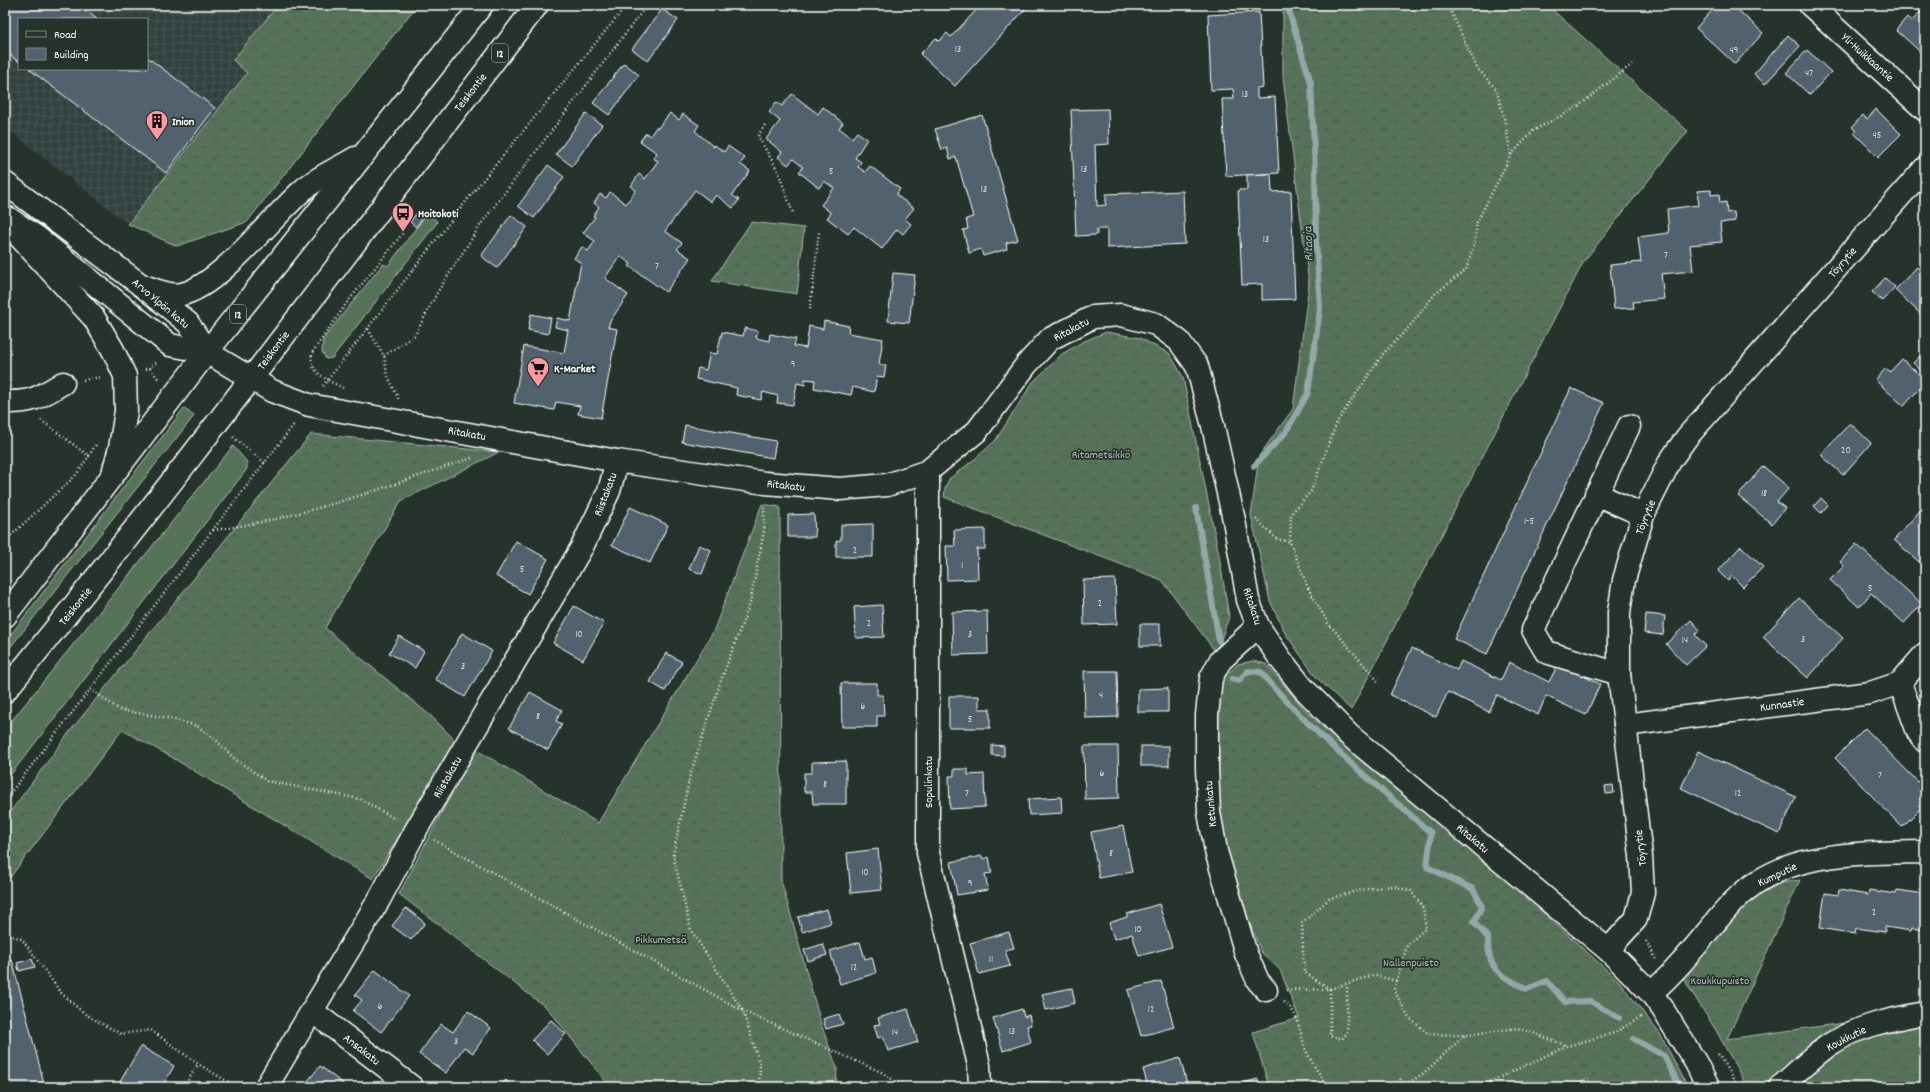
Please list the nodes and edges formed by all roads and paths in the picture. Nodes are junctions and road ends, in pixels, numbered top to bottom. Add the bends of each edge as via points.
1 (482, 5) edge
2 (537, 5) edge
3 (627, 5) edge
4 (647, 5) edge
5 (1448, 5) edge
6 (1810, 5) edge
7 (1635, 62) dead end
8 (1925, 110) edge
9 (765, 125) dead end
10 (366, 152) junction
11 (1511, 155) junction
12 (1925, 168) edge
13 (5, 182) edge
14 (793, 213) dead end
15 (5, 216) edge
16 (5, 221) edge
17 (820, 232) dead end
18 (403, 233) dead end
19 (141, 285) junction
20 (810, 309) dead end
21 (368, 329) junction
22 (208, 352) junction
23 (384, 356) junction
24 (252, 378) junction
25 (328, 380) junction
26 (63, 383) dead end
27 (344, 388) dead end
28 (11, 402) edge
29 (393, 402) dead end
30 (298, 420) dead end
31 (1629, 426) dead end
32 (101, 436) dead end
33 (492, 438) junction
34 (90, 457) junction
35 (617, 461) junction
36 (928, 471) junction
37 (112, 478) junction
38 (765, 483) junction
39 (1596, 494) junction
40 (1643, 516) junction
41 (1234, 520) junction
42 (213, 530) junction
43 (5, 541) edge
44 (1290, 542) junction
45 (5, 616) edge
46 (1258, 626) junction
47 (1925, 654) edge
48 (1619, 674) junction
49 (1378, 681) dead end
50 (1900, 683) junction
51 (90, 689) junction
52 (5, 691) edge
53 (1625, 725) junction
54 (1925, 741) edge
55 (5, 792) edge
56 (9, 795) junction
57 (5, 800) edge
58 (416, 830) junction
59 (1925, 852) edge
60 (1636, 919) junction
61 (5, 934) edge
62 (1608, 950) junction
63 (1670, 977) junction
64 (1397, 981) junction
65 (1347, 984) junction
66 (1330, 989) junction
67 (1266, 990) junction
68 (1656, 1001) junction
69 (312, 1011) junction
70 (742, 1011) junction
71 (1925, 1013) edge
72 (1465, 1035) junction
73 (1567, 1046) junction
74 (198, 1064) junction
75 (1400, 1079) dead end
76 (1404, 1086) edge
77 (184, 1087) edge
78 (237, 1087) edge
79 (266, 1087) edge
80 (412, 1087) edge
81 (759, 1087) edge
82 (904, 1087) edge
83 (980, 1087) edge
84 (1328, 1087) edge
85 (1479, 1087) edge
86 (1708, 1087) edge
87 (1780, 1087) edge

1 - 10 main road, 12
2 - 24 main road, Teiskontie / 12
3 - 21 path via 537,113
4 - 23 path via 480,224 437,293 415,335
5 - 11 path via 1477,68 1496,89
6 - 8 main road, Yli-Huikkaantie
7 - 11 path via 1576,108 1534,130
9 - 14 path via 758,136 778,171
10 - 19 main road via 304,188 235,258 200,287 181,295
10 - 22 main road, 12
11 - 44 path via 1477,222 1475,241 1466,270 1435,294 1410,326 1383,354 1337,422 1311,491 1291,514
12 - 40 main road, Töyrytie via 1687,437 1670,461
13 - 19 main road, Arvo Ylpön katu
15 - 22 main road, Arvo Ylpön katu via 38,238 170,345
16 - 37 main road via 94,318 126,376 126,410
17 - 20 path
18 - 25 path via 346,304 312,353 310,361 315,371
19 - 22 main road, Arvo Ylpön katu via 188,323
21 - 23 path
21 - 25 path
22 - 24 main road, Ritakatu
22 - 37 main road, 12
23 - 29 path via 387,374 400,404
24 - 33 main road, Ritakatu via 282,396 309,405
24 - 52 main road, Teiskontie / 12 via 103,571
25 - 27 path
26 - 28 main road via 37,398
28 - 34 path
30 - 42 path
31 - 39 main road
32 - 34 path
33 - 35 main road, Ritakatu
33 - 42 path via 473,458 322,507 248,525
34 - 43 path via 77,474
35 - 38 main road, Ritakatu
35 - 58 main road, Riistakatu via 609,491 582,547
36 - 38 main road, Ritakatu via 887,485 840,489
36 - 41 main road, Ritakatu via 977,431 1027,364 1050,339 1094,317 1121,315 1156,324 1179,341 1197,366
36 - 83 main road, Sopulinkatu via 928,854 981,1073
37 - 45 main road, 12
38 - 70 path via 764,531 750,603 720,682 690,775 673,855 691,930
39 - 40 main road
39 - 48 main road via 1532,630 1546,652
40 - 48 main road, Töyrytie via 1624,580 1619,612
41 - 44 path via 1251,515 1277,538
41 - 46 main road, Ritakatu via 1248,600
42 - 51 path
44 - 49 path via 1309,590 1328,623
46 - 62 main road, Ritakatu via 1304,690 1349,734
46 - 67 main road, Ketunkatu via 1214,669 1207,715 1207,768 1209,812 1216,851 1246,954 1258,981
47 - 50 main road
48 - 53 main road, Töyrytie
50 - 53 main road, Kunnastie via 1870,693
50 - 54 main road via 1918,732
51 - 56 path
51 - 58 path via 120,710 197,726 214,738 235,759 267,781 360,799
53 - 60 main road, Töyrytie via 1643,878 1643,893
55 - 56 path
56 - 57 path
58 - 69 main road, Riistakatu via 380,898
58 - 70 path
59 - 63 main road, Kumputie via 1826,857 1778,871 1756,883 1735,901
60 - 62 main road, Töyrytie
60 - 63 path via 1653,956
61 - 74 path via 22,938 62,994 86,1015 122,1034 151,1030
62 - 68 main road, Ritakatu
63 - 68 main road, Kumputie
64 - 65 path via 1373,975
64 - 66 path via 1407,945 1426,928 1423,908 1411,891 1393,886 1366,889 1330,898 1302,923 1304,972
64 - 72 path via 1394,990 1409,1018 1429,1034
65 - 66 path
65 - 66 path via 1347,1033 1342,1039 1330,1036
66 - 67 path
67 - 84 path via 1288,1005 1293,1012 1308,1054
68 - 73 path via 1645,1016 1614,1033
68 - 86 main road, Ritakatu via 1696,1063
69 - 79 main road, Riistakatu
69 - 80 main road, Ansakatu
70 - 81 path via 760,1064
70 - 82 path via 881,1072
71 - 87 main road, Koukkutie via 1883,1022 1846,1036 1825,1048
72 - 73 path via 1517,1028
72 - 76 path via 1424,1072
73 - 85 path
74 - 77 path
74 - 78 path
75 - 76 path

